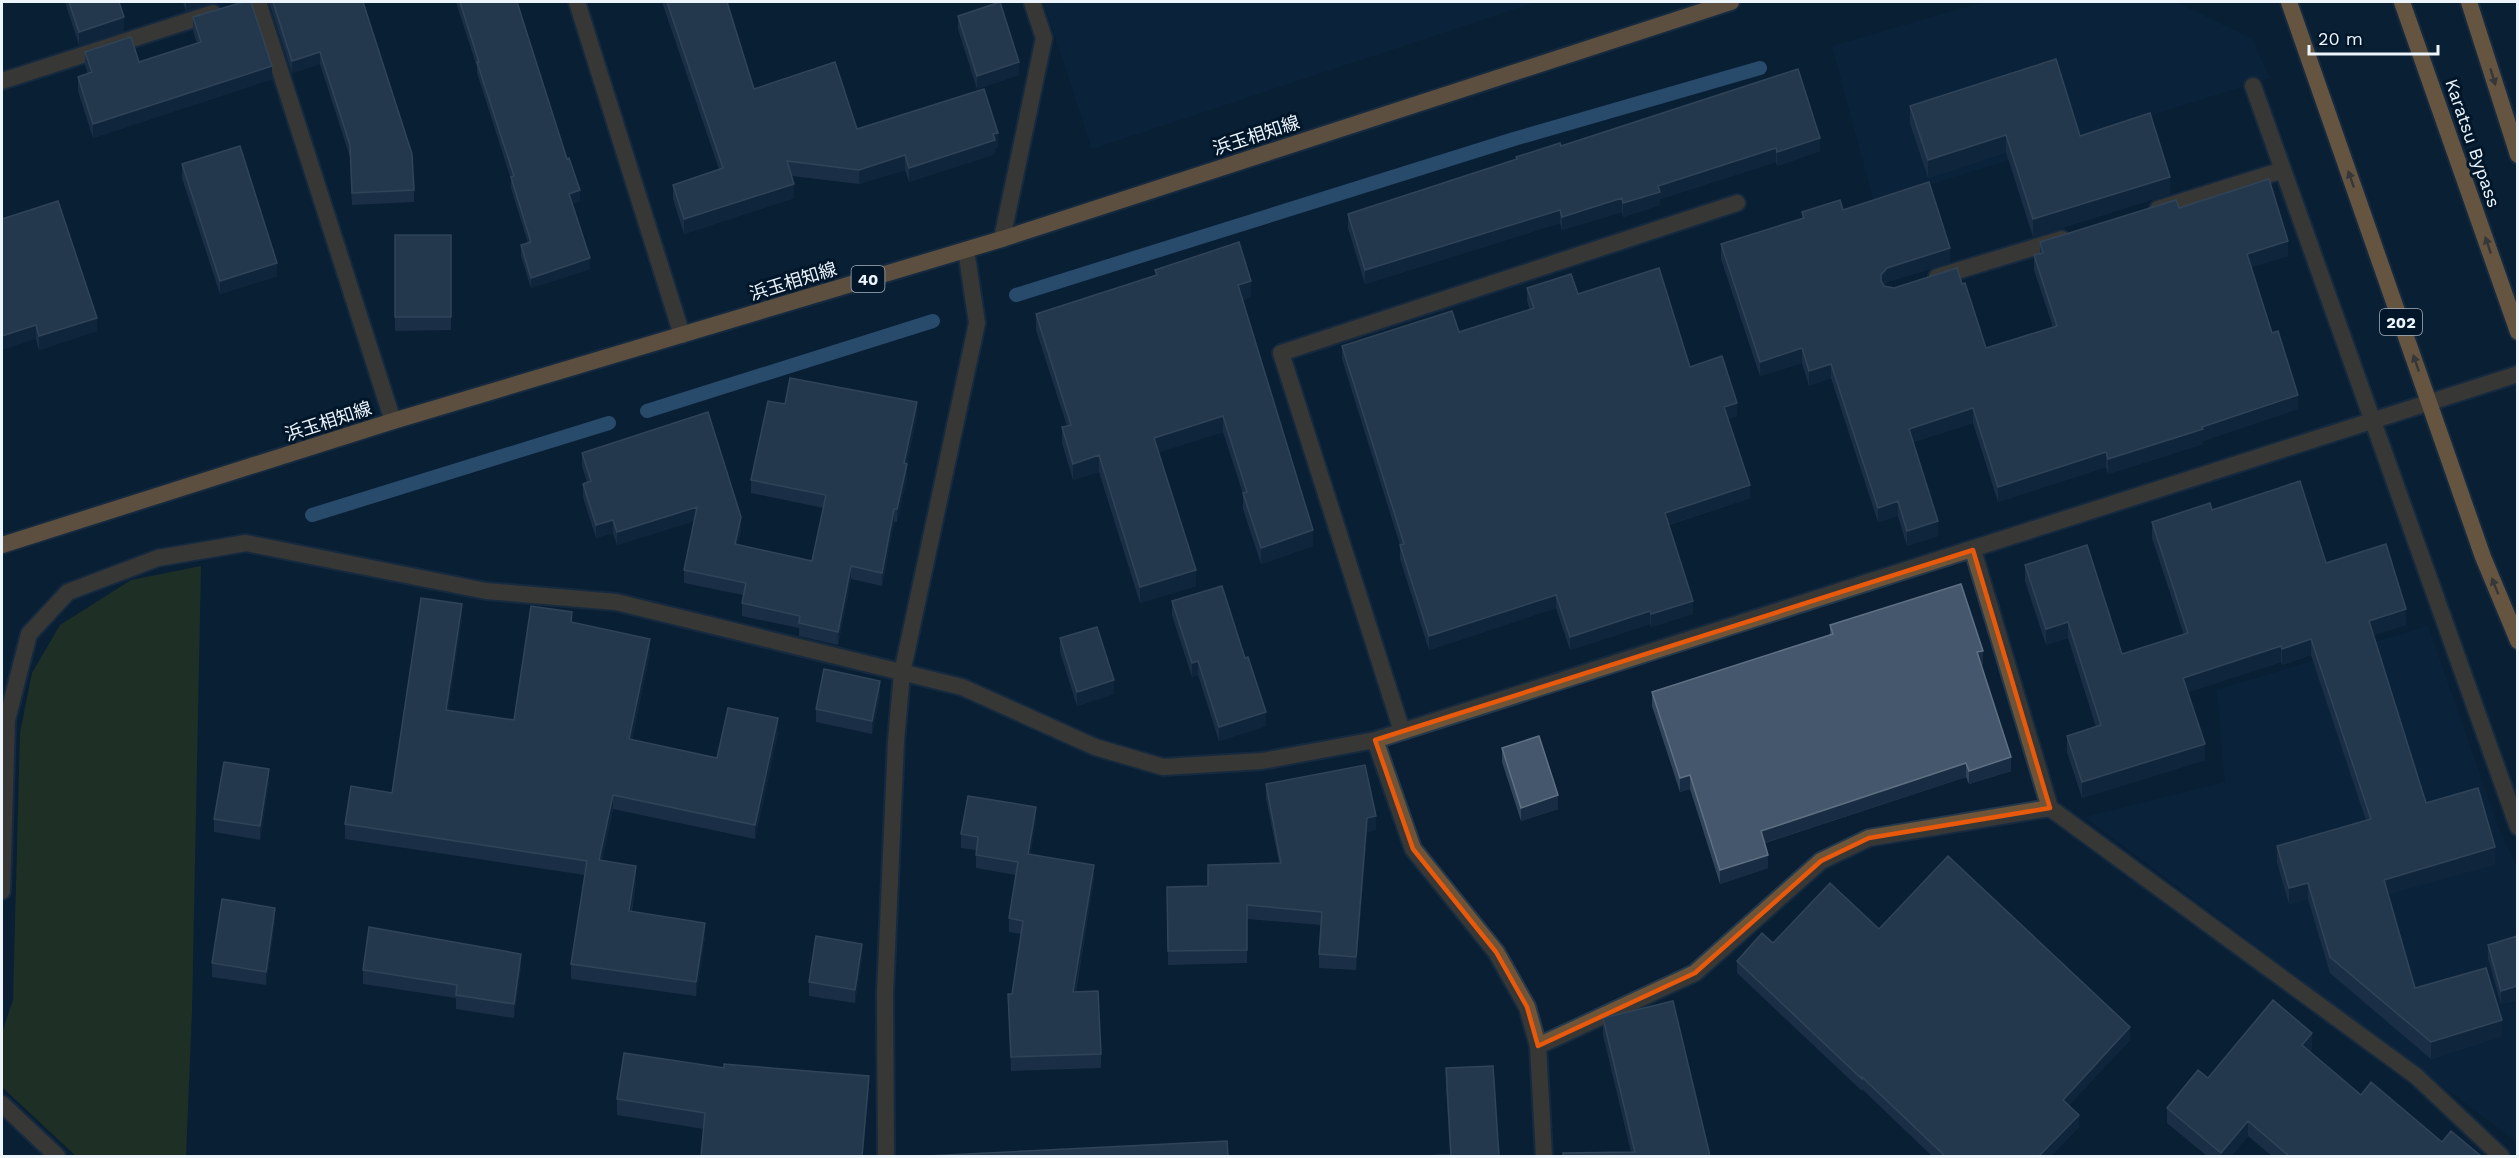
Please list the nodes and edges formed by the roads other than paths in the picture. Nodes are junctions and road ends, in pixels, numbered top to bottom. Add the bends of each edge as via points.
1 (258, 2) edge
2 (577, 2) edge
3 (1032, 2) edge
4 (1731, 2) edge
5 (2289, 2) edge
6 (2402, 2) edge
7 (2469, 2) edge
8 (237, 5) edge
9 (2, 81) edge
10 (2253, 86) dead end
11 (2517, 155) edge
12 (2283, 170) junction
13 (1737, 203) dead end
14 (2138, 215) edge
15 (2081, 233) edge
16 (1002, 239) junction
17 (966, 250) junction
18 (1924, 281) edge
19 (2517, 332) edge
20 (682, 335) junction
21 (2517, 374) edge
22 (2429, 400) junction
23 (2372, 419) junction
24 (393, 421) junction
25 (2, 545) edge
26 (1973, 550) junction
27 (2517, 641) edge
28 (902, 673) junction
29 (1402, 731) junction
30 (1375, 740) junction
31 (2050, 808) junction
32 (2517, 827) edge
33 (2, 891) edge
34 (1538, 1046) junction
35 (2, 1104) edge
36 (57, 1156) edge
37 (886, 1156) edge
38 (1544, 1156) edge
39 (2500, 1156) edge

1 - 24 street
2 - 20 street
3 - 16 street via 1044,38
4 - 16 main road, 浜玉相知線 / 40
22 -> 5 highway, 202
19 -> 6 highway, Karatsu Bypass
7 -> 11 highway
8 - 9 street
10 - 12 street
12 - 14 street
12 - 23 street
13 - 29 street via 1281,353
15 - 18 street
16 - 17 main road, 浜玉相知線 / 40
17 - 20 main road, 浜玉相知線 / 40
17 - 28 street via 977,322
20 - 24 main road, 浜玉相知線 / 40
21 - 22 street
22 - 23 street
27 -> 22 highway, 202
23 - 26 street
23 - 32 street
24 - 25 main road, 浜玉相知線 / 40
26 - 29 street
26 - 31 street
28 - 30 street via 962,687 1095,747 1163,767 1262,761
28 - 33 street via 616,602 486,591 246,543 158,558 68,592 29,634 7,720
28 - 37 street via 885,994
29 - 30 street
30 - 34 street via 1413,849 1496,952 1527,1007
31 - 34 street via 1869,838 1821,861 1695,973
31 - 39 street via 2416,1076
34 - 38 street
35 - 36 street

